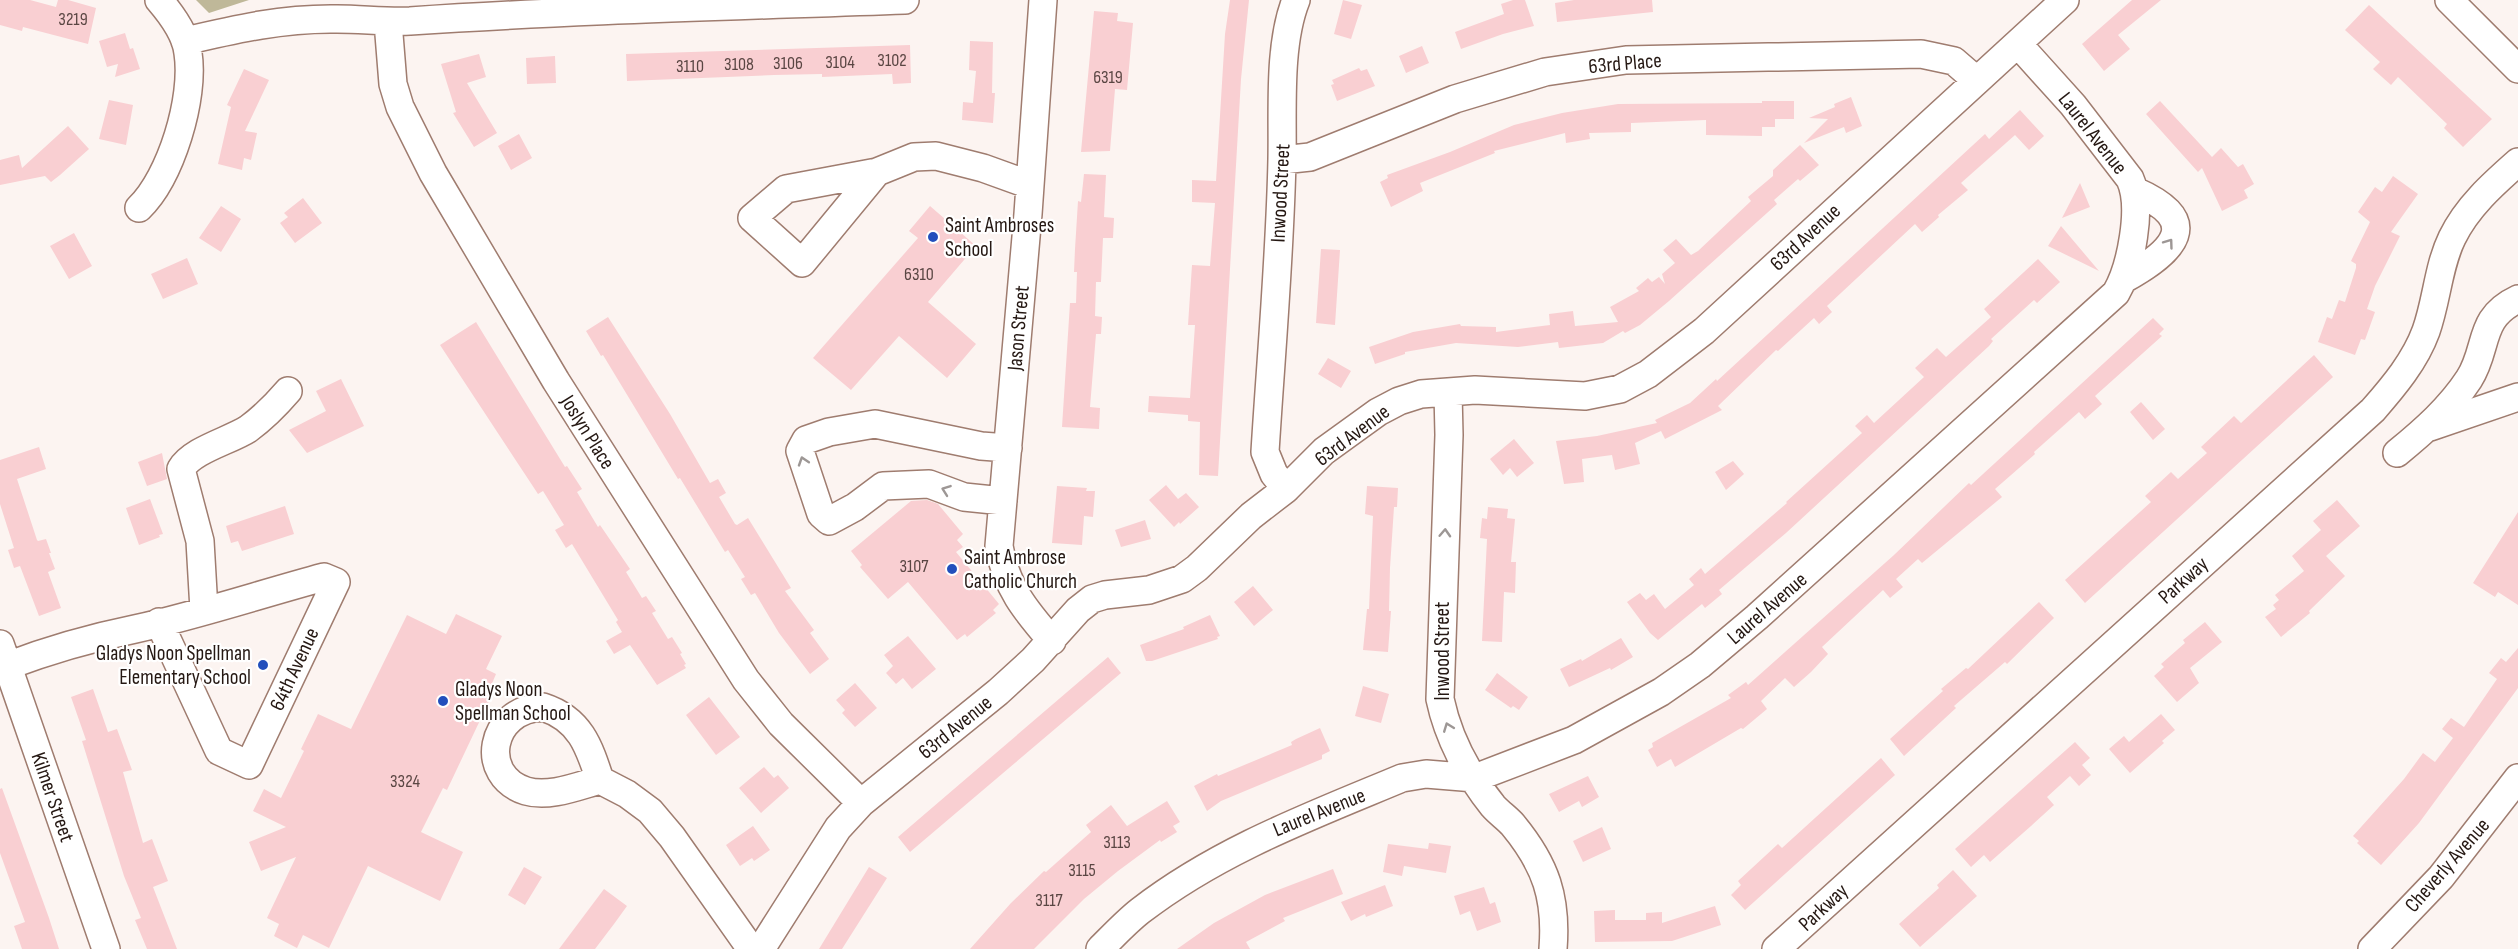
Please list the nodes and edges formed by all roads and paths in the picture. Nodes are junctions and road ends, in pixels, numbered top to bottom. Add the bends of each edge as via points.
1 (159, 0) edge
2 (905, 0) edge
3 (1043, 0) edge
4 (1296, 0) edge
5 (2065, 0) edge
6 (2449, 0) edge
7 (388, 22) junction
8 (185, 41) junction
9 (2018, 44) junction
10 (2518, 69) edge
11 (1976, 80) junction
12 (1282, 160) junction
13 (2518, 162) edge
14 (877, 172) dead end
15 (1030, 185) junction
16 (2135, 191) junction
17 (138, 208) dead end
18 (2124, 279) junction
19 (2518, 299) edge
20 (288, 391) dead end
21 (1448, 392) junction
22 (2518, 397) edge
23 (2429, 427) junction
24 (1008, 448) junction
25 (2397, 453) dead end
26 (1286, 489) junction
27 (1003, 501) junction
28 (204, 610) junction
29 (159, 622) junction
30 (1052, 640) junction
31 (4, 655) edge
32 (1475, 778) junction
33 (2518, 778) edge
34 (600, 780) dead end
35 (861, 803) junction
36 (106, 949) edge
37 (751, 949) edge
38 (761, 949) edge
39 (1100, 949) edge
40 (1553, 949) edge
41 (1776, 949) edge
42 (2373, 949) edge

1 - 8 street
2 - 7 street
3 - 15 street, Jason Street
4 - 12 street, Inwood Street via 1282,99
5 - 9 street, 63rd Avenue
6 - 10 street
7 - 8 street via 292,21 247,26
7 - 35 street, Joslyn Place via 393,84 413,135 556,381 746,680 781,724
8 - 17 street via 189,65 178,135 166,171
9 - 11 street, 63rd Avenue
9 - 16 street, Laurel Avenue via 2073,105
11 - 12 street, 63rd Place via 1954,61 1921,54 1626,60 1508,81 1310,157
11 - 21 street, 63rd Avenue via 1704,331 1648,374 1620,389 1585,396
12 - 26 street, Inwood Street via 1265,452 1274,474
13 - 41 street, Parkway via 2467,212 2451,240 2419,349 2373,410
14 - 15 street via 914,157 936,156
15 - 24 street, Jason Street
16 - 18 street, Laurel Avenue via 2130,260
18 -> 16 street via 2150,263 2175,237 2172,214 2152,198
18 - 32 street, Laurel Avenue via 2116,293 2086,321 1700,665 1595,729
19 - 23 street via 2503,306 2491,321 2470,378
20 - 28 street via 247,429 185,462 181,469 201,541
21 - 26 street, 63rd Avenue via 1421,394 1378,412 1324,451
32 -> 21 street, Inwood Street via 1445,723 1440,699
22 - 23 street
23 - 25 street
24 - 27 street, Jason Street
27 -> 24 street via 964,497 929,484 883,486 829,520 821,514 800,451 806,440 875,424
26 - 30 street, 63rd Avenue via 1182,579 1149,590 1092,600
27 - 30 street, Jason Street via 999,546 1002,568 1025,610
28 - 29 street, 64th Avenue
28 - 29 street, 64th Avenue via 324,577 336,582 249,765 219,751
29 - 31 street, 64th Avenue via 65,646
30 - 35 street, 63rd Avenue via 998,692
31 - 36 street, Kilmer Street
32 - 39 street, Laurel Avenue via 1426,774 1402,778 1261,837 1139,912
32 - 40 street, Inwood Street via 1539,863 1554,904
33 - 42 street, Cheverly Avenue via 2441,877
34 - 37 street via 650,812
35 - 38 street, 63rd Avenue via 832,836

